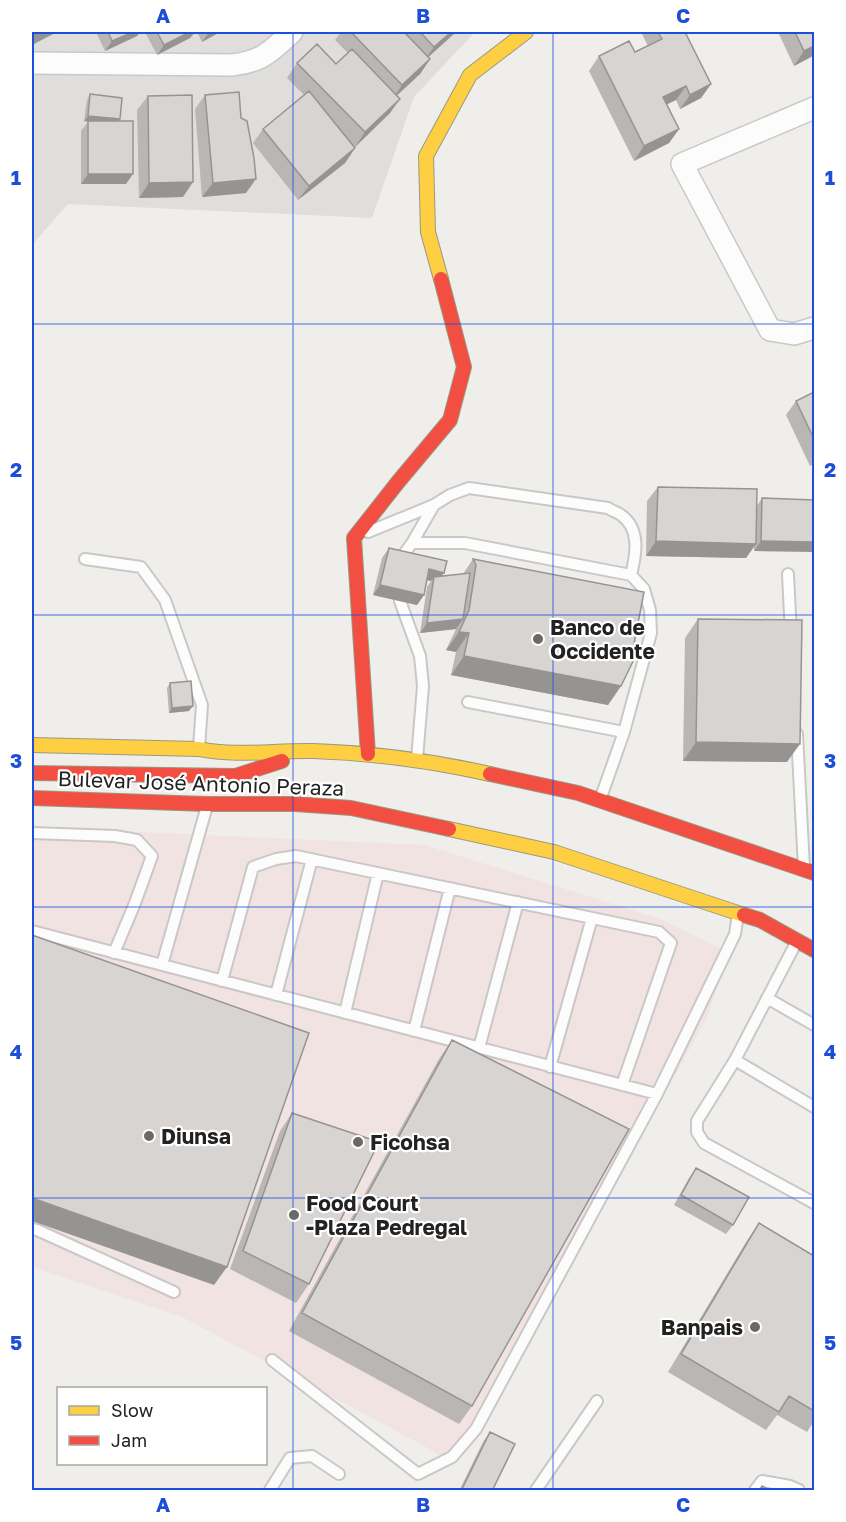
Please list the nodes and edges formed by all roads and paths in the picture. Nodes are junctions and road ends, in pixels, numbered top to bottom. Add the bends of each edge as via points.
1 (292, 32) edge
2 (526, 32) edge
3 (32, 63) edge
4 (814, 108) edge
5 (814, 328) edge
6 (434, 505) junction
7 (354, 538) junction
8 (412, 543) junction
9 (85, 559) dead end
10 (399, 561) edge
11 (788, 574) dead end
12 (631, 575) junction
13 (400, 601) edge
14 (792, 644) edge
15 (468, 702) dead end
16 (796, 726) edge
17 (624, 732) junction
18 (32, 745) edge
19 (199, 749) junction
20 (311, 752) junction
21 (368, 754) junction
22 (417, 760) junction
23 (32, 773) edge
24 (235, 776) junction
25 (32, 798) edge
26 (600, 801) junction
27 (207, 804) junction
28 (295, 804) junction
29 (32, 833) edge
30 (312, 859) junction
31 (809, 871) edge
32 (378, 873) junction
33 (450, 888) junction
34 (518, 902) junction
35 (738, 913) junction
36 (592, 918) junction
37 (32, 932) edge
38 (798, 941) junction
39 (814, 950) edge
40 (114, 953) junction
41 (162, 965) junction
42 (222, 981) junction
43 (276, 995) junction
44 (767, 998) junction
45 (345, 1013) junction
46 (814, 1025) edge
47 (414, 1031) junction
48 (479, 1048) junction
49 (735, 1060) junction
50 (550, 1067) junction
51 (622, 1085) junction
52 (657, 1094) junction
53 (814, 1107) edge
54 (814, 1203) edge
55 (32, 1229) edge
56 (174, 1292) dead end
57 (272, 1360) dead end
58 (597, 1401) dead end
59 (339, 1474) dead end
60 (270, 1491) edge
61 (536, 1491) edge
62 (755, 1491) edge
63 (799, 1491) edge

1 - 3 street via 262,57 232,65
2 - 7 main road via 470,75 426,156 428,232 464,367 450,420
4 - 5 street via 682,164 770,330 794,334
6 - 7 lane
6 - 8 lane
6 - 12 lane via 469,488 608,508 623,516 635,532
7 - 21 main road
8 - 10 lane
8 - 12 lane via 465,543
9 - 19 lane via 141,567 165,600 202,705
11 - 14 lane
12 - 17 lane via 644,589 651,633
13 - 22 lane via 420,656 423,686
15 - 17 lane
16 - 31 lane
17 - 26 lane
18 - 19 main road, Bulevar José Antonio Peraza
19 - 20 main road, Bulevar José Antonio Peraza via 219,753
20 - 21 main road, Bulevar José Antonio Peraza
20 - 24 main road
21 - 22 main road, Bulevar José Antonio Peraza
22 - 26 main road, Bulevar José Antonio Peraza
23 - 24 main road
24 - 28 main road
25 - 27 main road, Bulevar José Antonio Peraza
26 - 31 main road, Bulevar José Antonio Peraza
27 - 28 main road, Bulevar José Antonio Peraza
27 - 41 lane
28 - 35 main road, Bulevar José Antonio Peraza via 351,808 554,852
29 - 40 lane via 137,840 152,856
30 - 32 lane
30 - 42 lane via 296,856 253,867
30 - 43 lane
32 - 33 lane
32 - 45 lane
33 - 34 lane
33 - 47 lane
34 - 36 lane
34 - 48 lane
35 - 38 main road, Bulevar José Antonio Peraza
35 - 52 lane via 735,934
36 - 50 lane
36 - 51 lane via 658,932 670,943
37 - 40 lane
38 - 39 main road, Bulevar José Antonio Peraza
38 - 44 lane
40 - 41 lane
41 - 42 lane
42 - 43 lane
43 - 45 lane
44 - 46 lane
44 - 49 lane
45 - 47 lane
47 - 48 lane
48 - 50 lane
49 - 53 lane
49 - 54 lane via 698,1121 697,1132 704,1143
50 - 51 lane
51 - 52 lane
52 - 57 lane via 476,1429 452,1457 418,1474
55 - 56 lane
58 - 61 lane
59 - 60 lane via 312,1456 290,1458
62 - 63 lane via 762,1480

